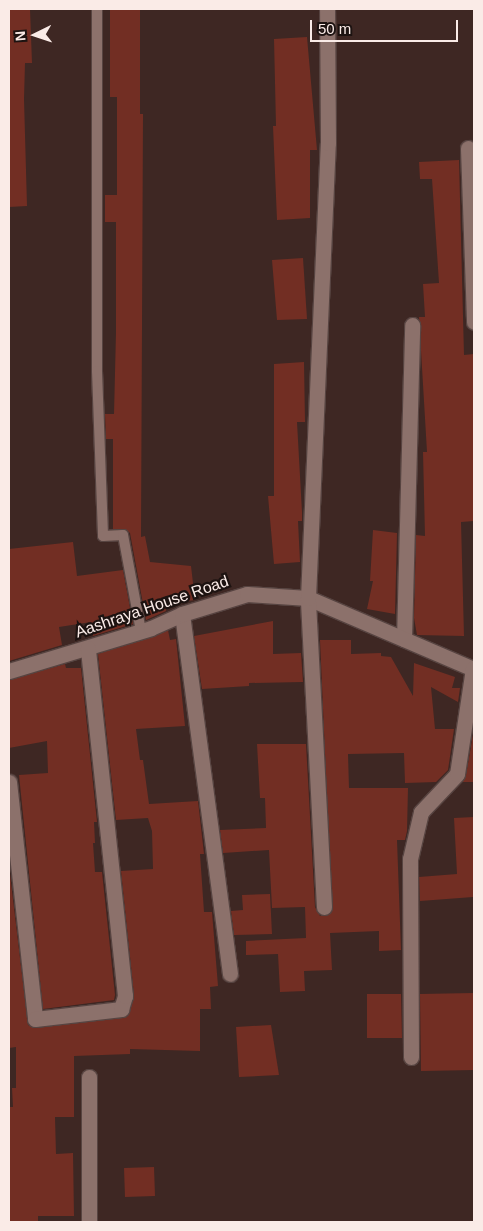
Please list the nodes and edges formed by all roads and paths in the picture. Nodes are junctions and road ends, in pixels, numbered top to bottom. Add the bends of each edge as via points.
1 (97, 9) edge
2 (328, 9) edge
3 (468, 148) dead end
4 (474, 322) edge
5 (412, 325) dead end
6 (308, 598) junction
7 (182, 614) junction
8 (141, 631) junction
9 (404, 639) junction
10 (88, 648) junction
11 (473, 668) edge
12 (9, 672) edge
13 (9, 782) edge
14 (324, 907) dead end
15 (230, 974) dead end
16 (411, 1057) dead end
17 (89, 1077) dead end
18 (89, 1222) edge

1 - 8 lane via 97,371 103,536 123,535
2 - 6 street via 328,143
3 - 4 street
5 - 9 street
6 - 7 street, Aashraya House Road via 246,594
6 - 9 street, Aashraya House Road
6 - 14 street
7 - 8 street, Aashraya House Road
7 - 15 street
8 - 10 street, Aashraya House Road
9 - 11 street, Aashraya House Road
10 - 12 street, Aashraya House Road
10 - 13 street via 125,996 121,1009 34,1018
11 - 16 street via 457,774 421,812 410,859
17 - 18 street

